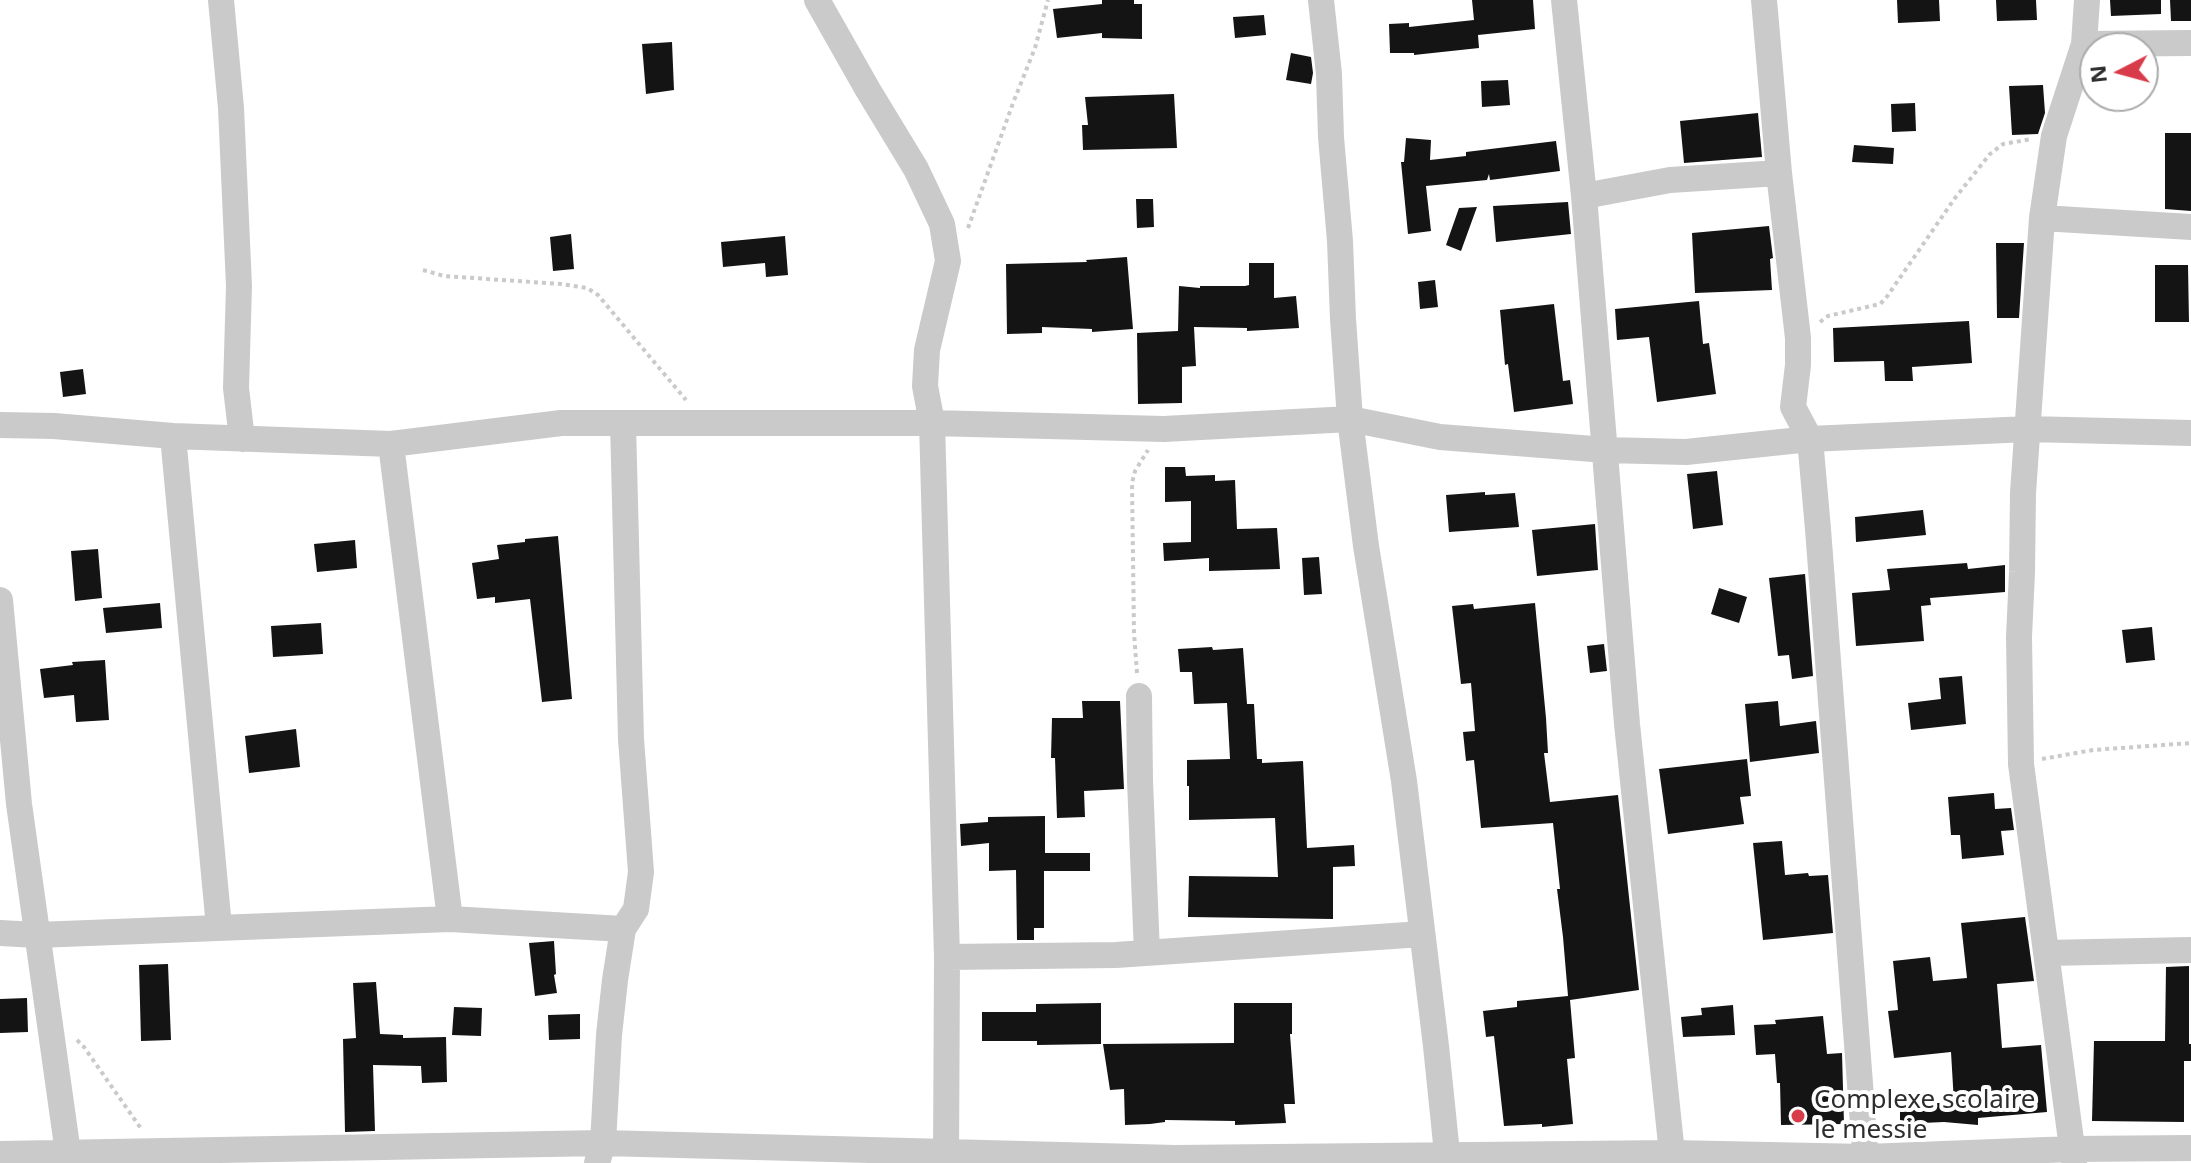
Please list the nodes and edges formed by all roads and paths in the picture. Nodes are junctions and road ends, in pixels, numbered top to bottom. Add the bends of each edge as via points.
1 (221, 0) edge
2 (817, 0) edge
3 (1048, 0) edge
4 (1321, 0) edge
5 (1564, 0) edge
6 (1764, 0) edge
7 (2087, 0) edge
8 (2085, 32) edge
9 (2159, 43) edge
10 (2191, 43) edge
11 (2079, 59) edge
12 (2054, 136) junction
13 (1779, 173) junction
14 (1584, 196) junction
15 (2042, 218) junction
16 (2191, 227) edge
17 (948, 261) junction
18 (423, 270) dead end
19 (1798, 338) junction
20 (1350, 419) junction
21 (623, 423) junction
22 (706, 423) junction
23 (932, 423) junction
24 (0, 425) edge
25 (1164, 429) junction
26 (2028, 429) junction
27 (2191, 433) edge
28 (173, 436) junction
29 (242, 439) junction
30 (1810, 439) junction
31 (391, 444) junction
32 (1606, 450) junction
33 (0, 600) edge
34 (1139, 696) joint
35 (2191, 743) edge
36 (2021, 764) junction
37 (450, 919) junction
38 (219, 927) junction
39 (623, 929) junction
40 (0, 933) edge
41 (1422, 934) junction
42 (37, 935) junction
43 (2191, 950) edge
44 (1147, 953) junction
45 (2046, 953) junction
46 (947, 957) junction
47 (75, 1038) dead end
48 (2191, 1148) edge
49 (157, 1151) junction
50 (68, 1153) junction
51 (600, 1153) edge
52 (0, 1154) edge
53 (2073, 1156) edge
54 (946, 1157) edge
55 (1672, 1158) edge
56 (1448, 1160) edge
57 (1866, 1160) edge

1 - 29 street via 231,108 239,286 236,388
2 - 17 street via 916,169 942,224
3 - 17 path via 975,210
4 - 20 street
5 - 14 street
6 - 13 street
7 - 8 street
9 - 10 street
11 - 12 street
12 - 15 street
12 - 19 path via 2003,144 1990,154 1880,304 1828,316
13 - 14 street via 1670,180
13 - 19 street
14 - 32 street
15 - 16 street
15 - 26 street
17 - 23 street via 927,350 925,386
18 - 22 path via 587,288
19 - 30 street via 1793,407
20 - 25 street
20 - 32 street via 1440,437
20 - 41 street
21 - 22 street
21 - 31 street via 561,423
21 - 39 street via 631,739 641,872 636,909
22 - 23 street
23 - 25 street
23 - 46 street
24 - 28 street
25 - 34 path via 1140,461 1132,483
26 - 27 street
26 - 30 street
26 - 36 street via 2019,637
28 - 29 street
28 - 38 street
29 - 31 street
30 - 32 street via 1686,452
30 - 57 street
31 - 37 street
32 - 55 street via 1627,724
33 - 42 street
34 - 44 street
35 - 36 path via 2093,750
36 - 45 street
37 - 38 street
37 - 39 street
38 - 42 street
39 - 51 street
40 - 42 street
41 - 44 street
41 - 56 street
42 - 50 street
43 - 45 street
44 - 46 street
45 - 53 street
46 - 54 street
47 - 49 path
48 - 53 street
49 - 50 street
49 - 51 street
50 - 52 street
51 - 54 street
53 - 57 street
54 - 56 street
55 - 56 street
55 - 57 street

